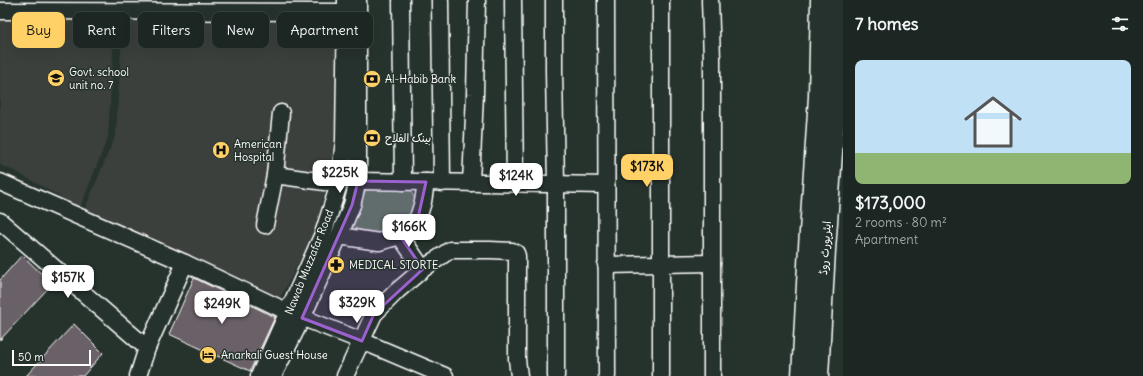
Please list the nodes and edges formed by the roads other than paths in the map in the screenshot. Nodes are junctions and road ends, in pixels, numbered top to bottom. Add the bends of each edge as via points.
1 (358, 0) edge
2 (401, 0) edge
3 (440, 0) edge
4 (476, 0) edge
5 (513, 0) edge
6 (554, 0) edge
7 (606, 0) edge
8 (661, 0) edge
9 (710, 0) edge
10 (822, 0) edge
11 (840, 0) edge
12 (34, 6) edge
13 (73, 6) edge
14 (105, 6) edge
15 (149, 6) edge
16 (185, 6) edge
17 (226, 6) edge
18 (263, 6) edge
19 (307, 6) edge
20 (346, 6) edge
21 (0, 11) edge
22 (281, 113) dead end
23 (275, 175) junction
24 (358, 181) junction
25 (0, 182) edge
26 (403, 182) junction
27 (434, 182) junction
28 (471, 183) junction
29 (515, 183) junction
30 (339, 184) junction
31 (556, 184) junction
32 (606, 185) junction
33 (0, 221) edge
34 (265, 225) dead end
35 (339, 236) junction
36 (400, 236) junction
37 (185, 263) junction
38 (712, 263) junction
39 (606, 264) junction
40 (661, 264) junction
41 (423, 269) junction
42 (295, 315) junction
43 (362, 341) junction
44 (147, 348) junction
45 (138, 376) edge
46 (259, 376) edge
47 (273, 376) edge
48 (345, 376) edge
49 (445, 376) edge
50 (519, 376) edge
51 (556, 376) edge
52 (608, 376) edge
53 (661, 376) edge
54 (712, 376) edge
55 (802, 376) edge
56 (818, 376) edge

1 - 24 street, Nawab Muzzafar Road
2 - 26 street
3 - 27 street
4 - 28 street
5 - 29 street
6 - 31 street
7 - 32 street
8 - 40 street
9 - 38 street
10 - 55 main road, ایئرپورٹ روڈ via 819,97
11 - 56 main road, ایئرپورٹ روڈ
12 - 13 street
12 - 21 street
13 - 14 street
14 - 15 street
15 - 16 street
16 - 17 street
17 - 18 street
18 - 19 street
19 - 20 street
20 - 30 street, Nawab Muzzafar Road via 344,140
22 - 23 street
23 - 30 street
23 - 34 street
24 - 26 street
24 - 35 street, Nawab Muzzafar Road via 352,206
25 - 37 street
26 - 27 street
27 - 28 street
27 - 36 street via 418,218
28 - 29 street
29 - 31 street
30 - 42 street, Nawab Muzzafar Road
31 - 32 street
31 - 51 street
32 - 39 street
33 - 44 street
35 - 36 street via 379,242
35 - 42 street, Nawab Muzzafar Road
36 - 41 street
37 - 42 street
37 - 44 street
38 - 40 street
38 - 54 street
39 - 40 street
39 - 52 street
40 - 53 street
41 - 43 street via 374,314
41 - 50 street via 450,250 516,253
42 - 43 street
42 - 46 street, Nawab Muzzafar Road
42 - 47 street, Nawab Muzzafar Road
43 - 48 street
43 - 49 street
44 - 45 street

